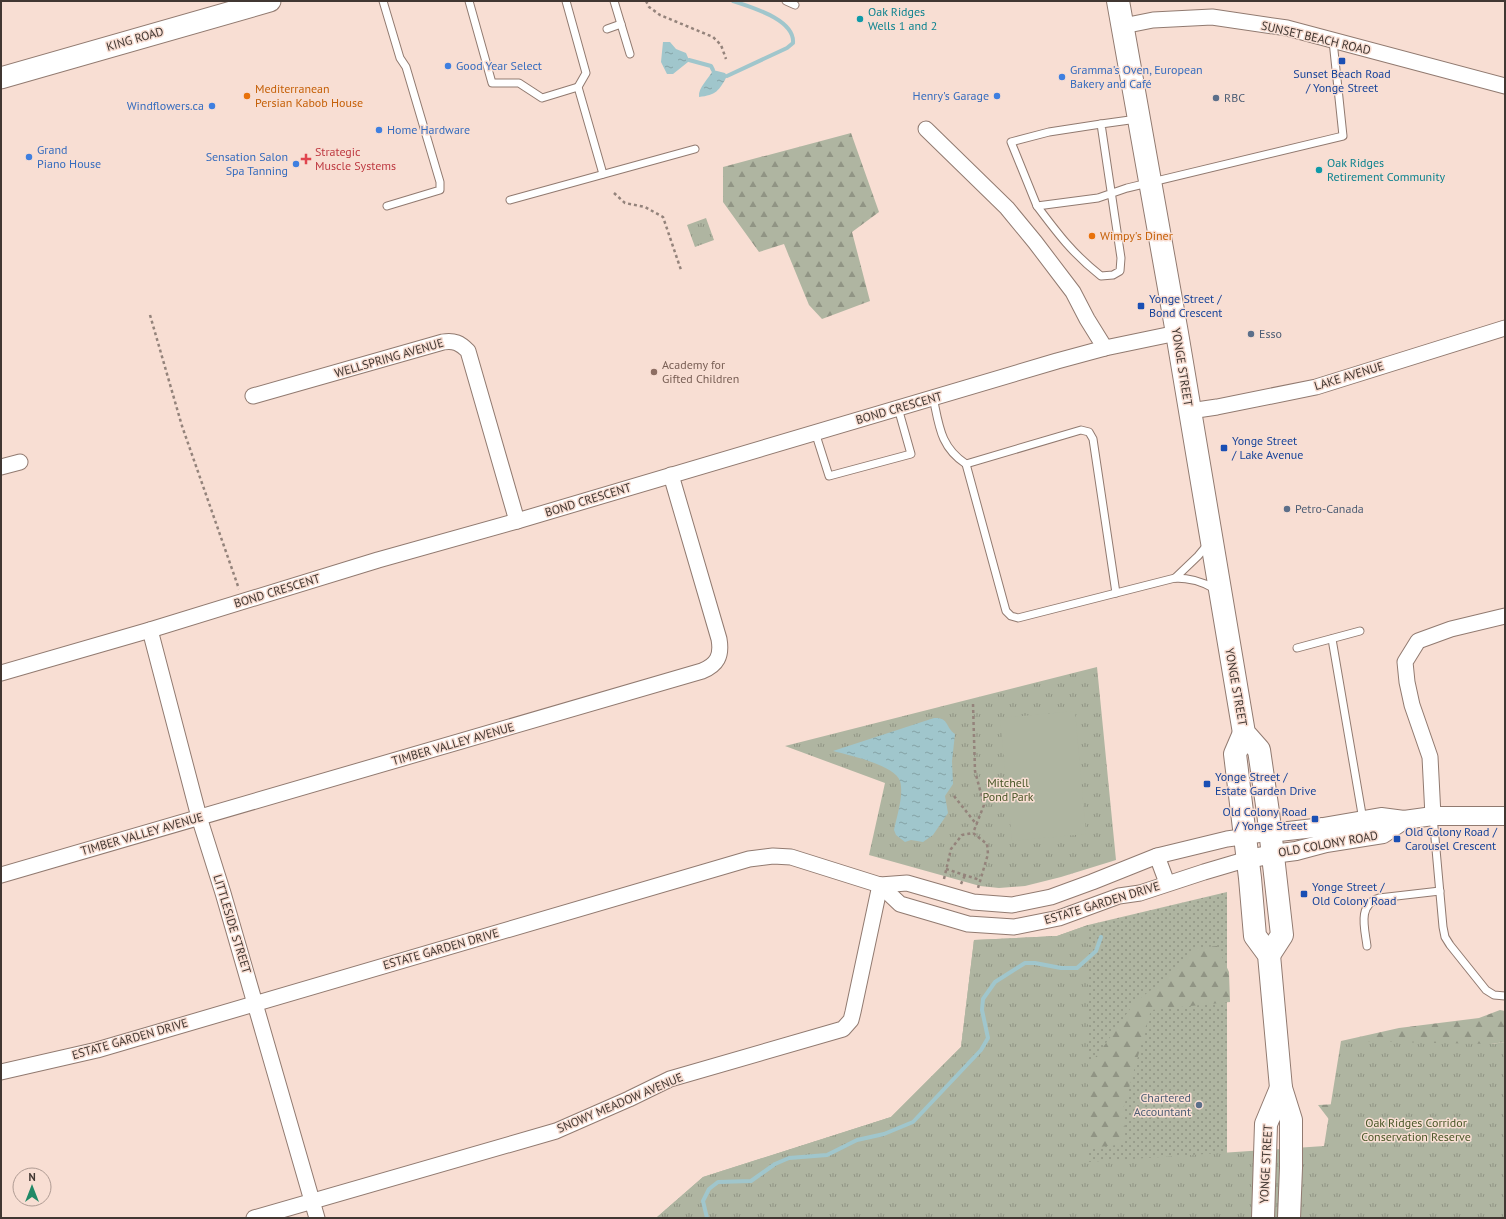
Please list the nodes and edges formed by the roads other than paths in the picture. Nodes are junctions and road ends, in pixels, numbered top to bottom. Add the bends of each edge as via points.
1 (270, 1) edge
2 (383, 1) edge
3 (469, 1) edge
4 (566, 1) edge
5 (614, 1) edge
6 (786, 1) edge
7 (1118, 1) edge
8 (795, 5) dead end
9 (621, 24) junction
10 (1123, 26) junction
11 (607, 29) dead end
12 (1333, 40) junction
13 (630, 54) dead end
14 (1, 78) edge
15 (1505, 86) edge
16 (578, 87) junction
17 (1139, 118) junction
18 (1101, 124) junction
19 (926, 129) dead end
20 (695, 149) dead end
21 (603, 174) junction
22 (1150, 183) junction
23 (1112, 193) junction
24 (510, 200) dead end
25 (387, 206) dead end
26 (1037, 206) junction
27 (1505, 328) edge
28 (1177, 333) junction
29 (1105, 348) junction
30 (253, 396) dead end
31 (933, 397) junction
32 (898, 408) junction
33 (1190, 411) junction
34 (816, 432) junction
35 (20, 462) dead end
36 (966, 464) junction
37 (1, 467) edge
38 (671, 475) junction
39 (517, 521) junction
40 (1211, 539) junction
41 (1175, 578) junction
42 (1220, 592) junction
43 (1116, 593) junction
44 (1505, 616) edge
45 (150, 630) junction
46 (1360, 631) dead end
47 (1332, 639) junction
48 (1297, 648) dead end
49 (1, 673) edge
50 (1244, 734) junction
51 (1433, 816) junction
52 (1505, 816) edge
53 (199, 818) junction
54 (1363, 820) junction
55 (1404, 820) junction
56 (1246, 836) junction
57 (1271, 844) junction
58 (1157, 856) junction
59 (1248, 859) junction
60 (1, 875) edge
61 (1167, 883) junction
62 (880, 885) junction
63 (1440, 891) junction
64 (1367, 946) dead end
65 (1269, 955) junction
66 (1505, 996) edge
67 (255, 1003) junction
68 (1, 1072) edge
69 (1281, 1088) junction
70 (312, 1201) junction
71 (254, 1218) edge
72 (317, 1218) edge
73 (1263, 1218) edge
74 (1289, 1218) edge

1 - 14 main road, KING ROAD
2 - 25 lane via 400,58 406,67 440,182 440,190
3 - 16 lane via 492,82 519,83 542,98
4 - 16 lane via 586,73
5 - 9 lane
6 - 8 lane
7 - 10 main road, YONGE STREET
9 - 11 lane
9 - 13 lane
10 - 12 street, SUNSET BEACH ROAD via 1153,20 1212,17 1287,28
10 - 17 main road, YONGE STREET
12 - 15 street, SUNSET BEACH ROAD
12 - 22 lane via 1343,136
16 - 21 lane
17 - 18 lane
17 - 22 main road, YONGE STREET
18 - 23 lane
18 - 26 lane via 1049,132 1011,142
19 - 29 street via 997,198 1035,242 1073,292
20 - 21 lane
21 - 24 lane
22 - 23 lane
22 - 28 main road, YONGE STREET
23 - 26 lane via 1098,198
23 - 26 lane via 1121,258 1120,270 1113,275 1101,276 1085,264 1066,245
27 - 33 street, LAKE AVENUE via 1316,387
28 - 29 street, BOND CRESCENT
28 - 33 main road, YONGE STREET
29 - 31 street, BOND CRESCENT
30 - 39 street, WELLSPRING AVENUE via 443,342 458,342 468,351
31 - 32 street, BOND CRESCENT
31 - 36 lane via 946,446 956,458
32 - 34 street, BOND CRESCENT
32 - 34 lane via 911,454 829,476
33 - 40 main road, YONGE STREET
34 - 38 street, BOND CRESCENT
35 - 37 street
36 - 43 lane via 1006,611 1011,616 1018,618
36 - 43 lane via 1081,430 1089,432 1093,439
38 - 39 street, BOND CRESCENT
38 - 53 street, TIMBER VALLEY AVENUE via 719,639 720,650 713,667
39 - 45 street, BOND CRESCENT via 378,560
40 - 41 lane
40 - 42 main road, YONGE STREET
41 - 42 lane via 1190,578
41 - 43 lane
42 - 50 main road, YONGE STREET
44 - 51 street via 1451,629 1418,641 1405,662 1412,705 1430,756
45 - 49 street, BOND CRESCENT
45 - 53 street, LITTLESIDE STREET
46 - 47 lane
47 - 48 lane
47 - 54 lane
50 - 56 main road, YONGE STREET via 1235,754
50 - 57 main road, YONGE STREET via 1259,750
51 - 52 street, OLD COLONY ROAD
51 - 55 street, OLD COLONY ROAD
51 - 63 lane
53 - 60 street, TIMBER VALLEY AVENUE
53 - 67 street, LITTLESIDE STREET
54 - 55 street, OLD COLONY ROAD via 1380,817
54 - 57 street, OLD COLONY ROAD via 1323,828
55 - 57 street, OLD COLONY ROAD via 1383,834 1326,843 1296,852
56 - 57 street, ESTATE GARDEN DRIVE
56 - 58 street, ESTATE GARDEN DRIVE
56 - 59 main road, YONGE STREET
57 - 59 street, OLD COLONY ROAD
57 - 65 main road, YONGE STREET via 1282,935
58 - 61 street, ESTATE GARDEN DRIVE
58 - 62 street, ESTATE GARDEN DRIVE via 1058,894 1012,905 973,902 907,883
59 - 61 street, ESTATE GARDEN DRIVE
59 - 65 main road, YONGE STREET via 1255,936
61 - 62 street, ESTATE GARDEN DRIVE via 1140,893 1119,896 1059,918 1014,927 968,924 900,904
62 - 67 street, ESTATE GARDEN DRIVE via 791,857 749,859
62 - 70 street, SNOWY MEADOW AVENUE via 851,1020 843,1029 670,1079 556,1130
63 - 64 lane via 1371,901 1364,914
63 - 66 lane via 1444,931 1448,942 1486,990 1494,995
65 - 69 main road, YONGE STREET
67 - 68 street, ESTATE GARDEN DRIVE via 96,1050
67 - 70 street, LITTLESIDE STREET
69 - 73 main road, YONGE STREET via 1266,1124
69 - 74 main road, YONGE STREET via 1291,1120
70 - 71 street, SNOWY MEADOW AVENUE
70 - 72 street, LITTLESIDE STREET

